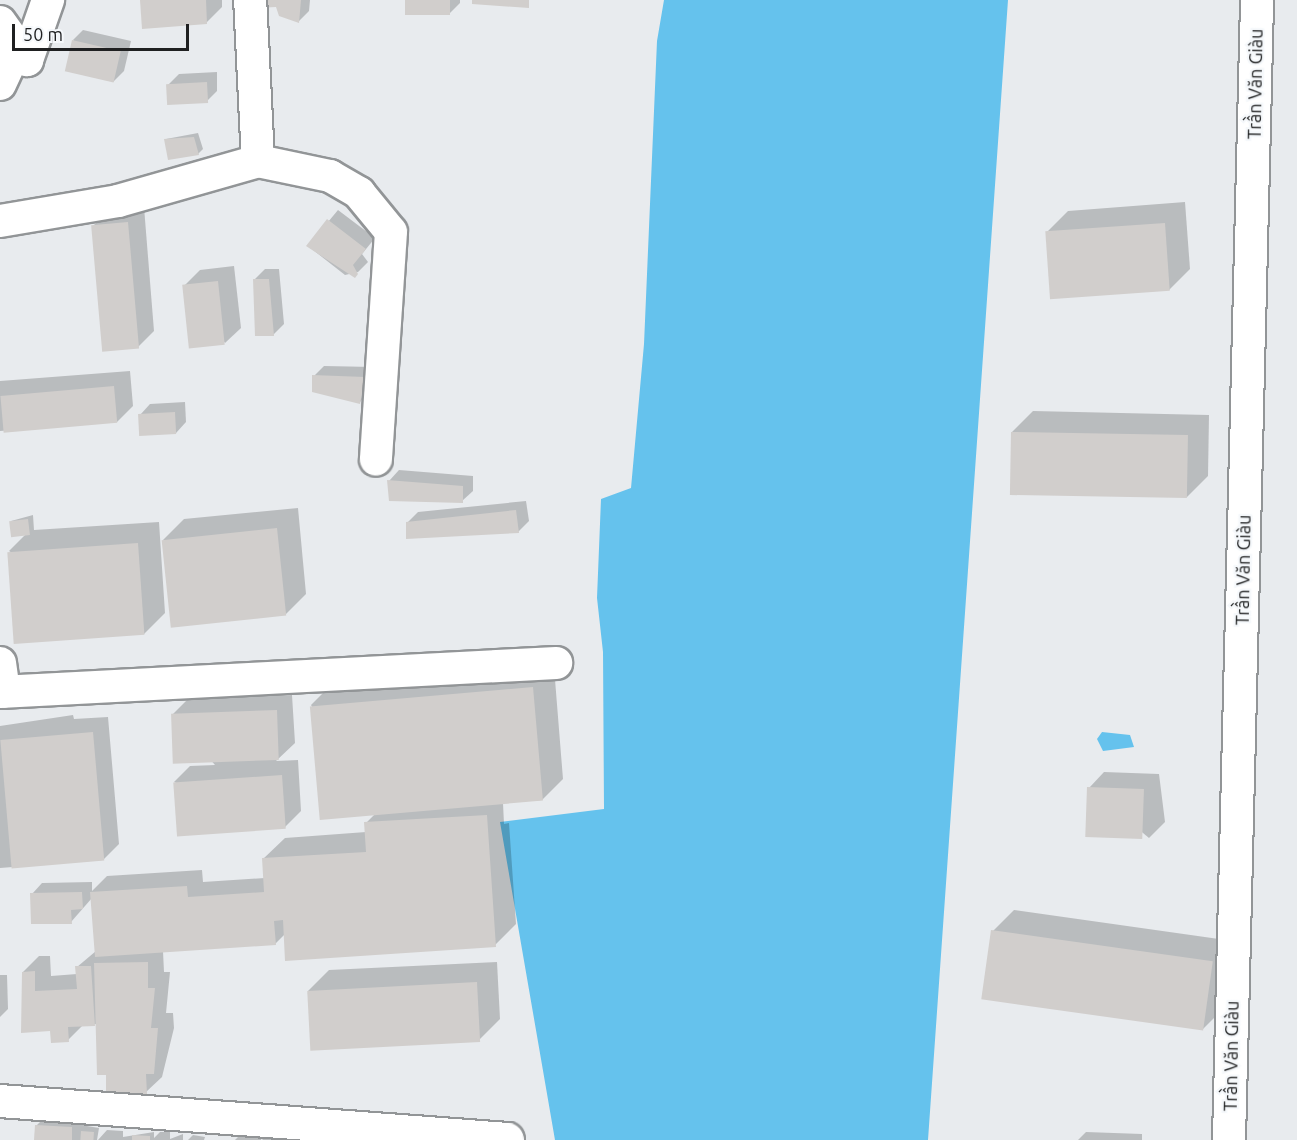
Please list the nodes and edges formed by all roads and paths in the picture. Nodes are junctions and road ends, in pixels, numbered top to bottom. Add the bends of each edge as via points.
1 (48, 0) edge
2 (250, 0) edge
3 (1257, 0) edge
4 (0, 21) edge
5 (16, 50) junction
6 (0, 84) edge
7 (258, 161) junction
8 (0, 220) edge
9 (376, 460) dead end
10 (556, 663) dead end
11 (1, 682) edge
12 (0, 1101) edge
13 (508, 1139) edge
14 (1229, 1140) edge

1 - 5 street via 27,60
2 - 7 street
3 - 14 street, Trần Văn Giàu
4 - 5 street
5 - 6 street
7 - 8 street via 118,201
7 - 9 street via 330,176 365,199 391,232
10 - 11 street
12 - 13 street

